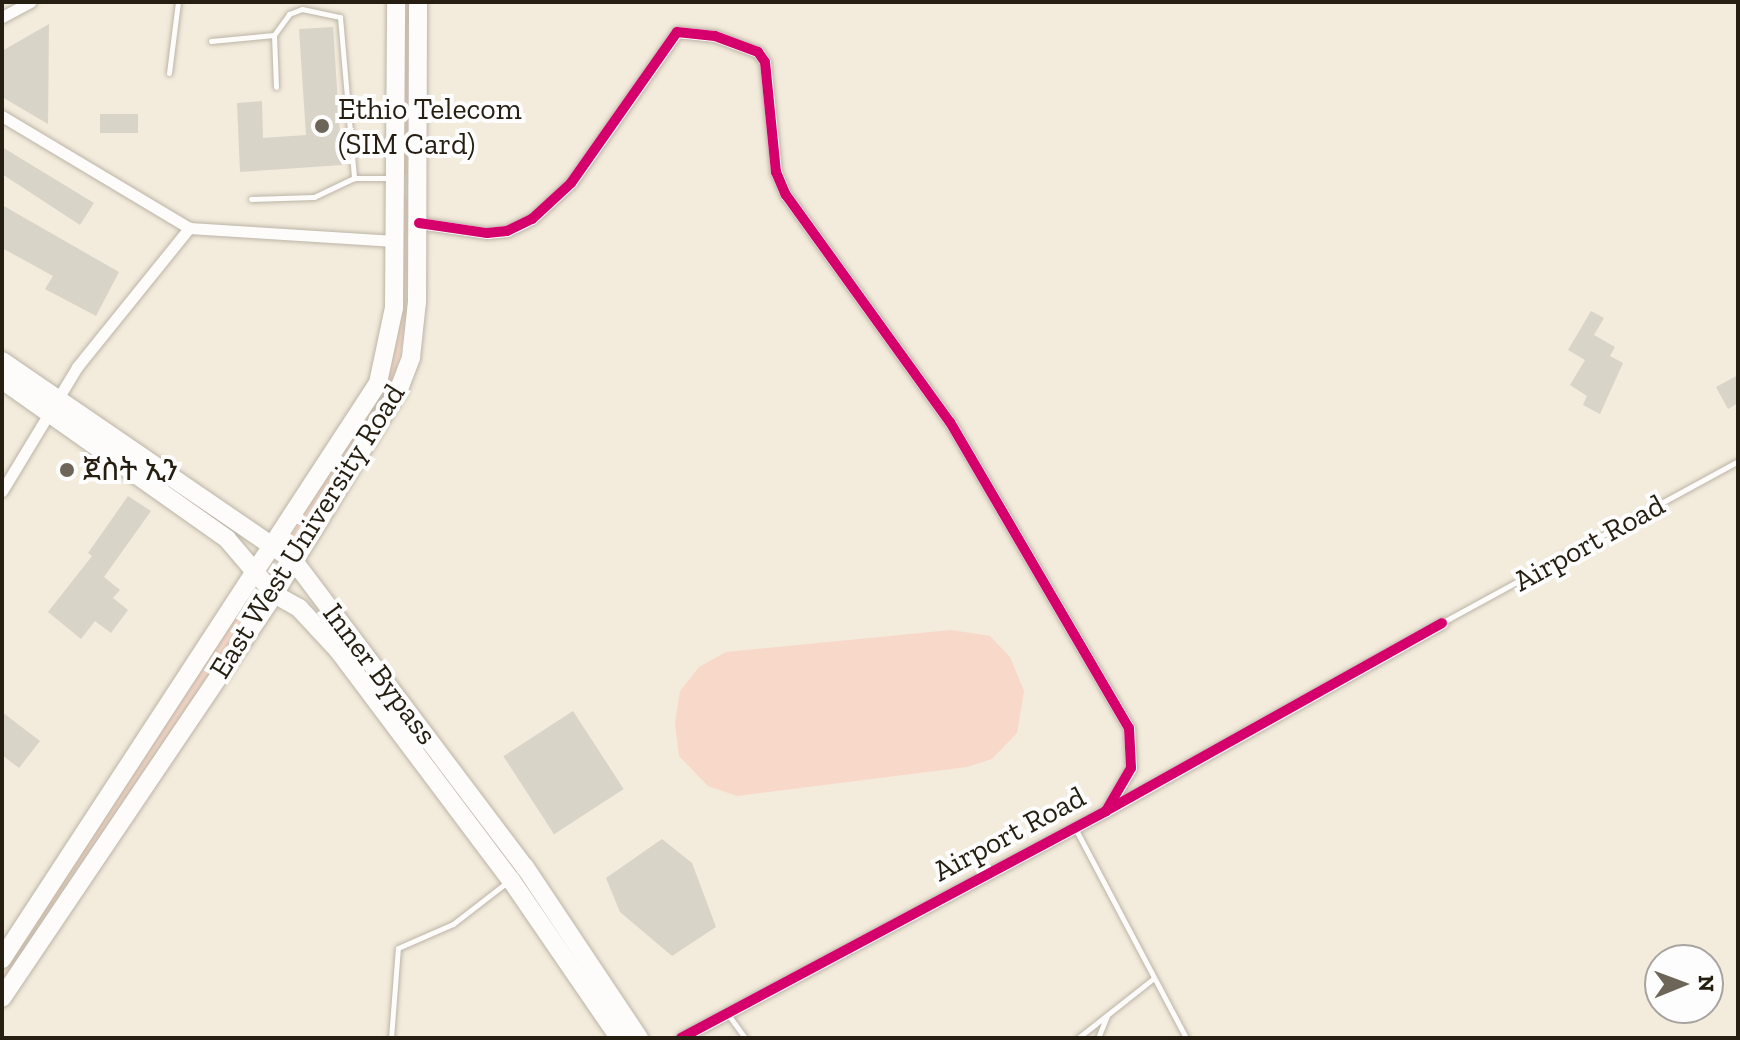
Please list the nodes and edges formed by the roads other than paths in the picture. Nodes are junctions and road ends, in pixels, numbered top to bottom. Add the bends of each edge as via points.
1 (30, 2) edge
2 (178, 2) edge
3 (396, 2) edge
4 (418, 2) edge
5 (2, 17) edge
6 (274, 35) junction
7 (211, 41) dead end
8 (169, 73) dead end
9 (276, 87) dead end
10 (2, 116) edge
11 (354, 178) junction
12 (395, 178) junction
13 (420, 178) junction
14 (251, 199) dead end
15 (419, 223) junction
16 (189, 228) junction
17 (395, 241) junction
18 (2, 361) edge
19 (2, 380) edge
20 (55, 406) junction
21 (1738, 461) edge
22 (2, 491) edge
23 (273, 547) junction
24 (294, 561) junction
25 (257, 572) junction
26 (274, 594) junction
27 (1442, 623) joint
28 (1106, 811) junction
29 (1074, 827) junction
30 (525, 867) junction
31 (511, 880) junction
32 (2, 959) edge
33 (1154, 978) junction
34 (2, 998) edge
35 (726, 1012) junction
36 (1107, 1015) junction
37 (391, 1038) edge
38 (619, 1038) edge
39 (639, 1038) edge
40 (681, 1038) edge
41 (745, 1038) edge
42 (1078, 1038) edge
43 (1098, 1038) edge
44 (1186, 1038) edge

1 - 5 street
2 - 8 lane
3 - 12 main road, East West University Road
4 - 13 main road, East West University Road
6 - 7 lane
6 - 9 lane
6 - 11 lane via 293,11 340,17
10 - 16 street
11 - 12 lane
11 - 14 lane via 314,197
12 - 13 lane
12 - 17 main road, East West University Road
13 - 15 main road, East West University Road
15 - 24 main road, East West University Road via 411,357 372,438
15 - 28 street via 487,233 507,231 532,219 571,183 677,32 715,36 758,52 765,62 776,172 786,195 950,422 1129,728 1131,768
16 - 17 street
16 - 20 street via 77,367
17 - 23 main road, East West University Road via 393,327 374,393
18 - 20 main road, Inner Bypass
19 - 20 main road, Inner Bypass
20 - 22 street
20 - 23 main road, Inner Bypass
20 - 25 main road, Inner Bypass via 227,539
21 - 27 lane, Airport Road
23 - 24 main road, Inner Bypass
23 - 25 main road, East West University Road
24 - 26 main road, East West University Road
24 - 30 main road, Inner Bypass
25 - 26 main road, Inner Bypass
25 - 32 main road, East West University Road
26 - 31 main road, Inner Bypass via 299,608 373,691
26 - 34 main road, East West University Road
27 - 28 street, Airport Road
28 - 29 street, Airport Road
29 - 33 lane
29 - 35 street, Airport Road
30 - 31 lane
30 - 39 main road, Inner Bypass
31 - 37 lane via 453,924 398,948
31 - 38 main road, Inner Bypass
33 - 36 lane
33 - 44 lane
35 - 40 street, Airport Road
35 - 41 lane
36 - 42 lane
36 - 43 lane

